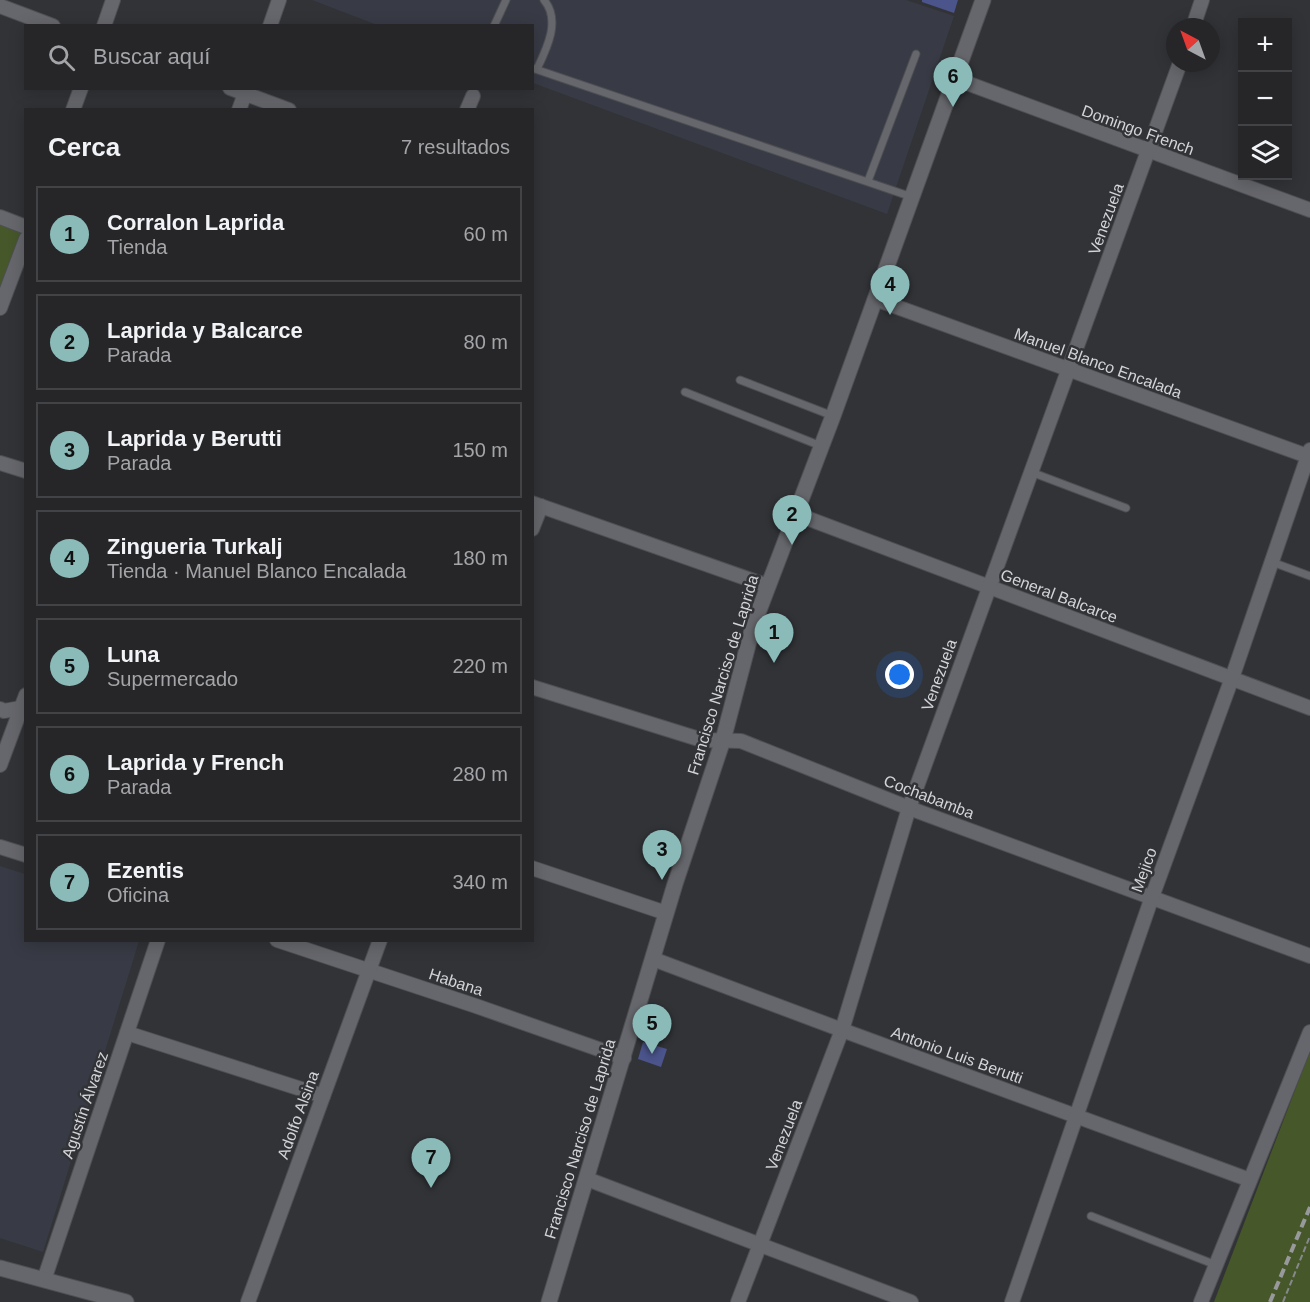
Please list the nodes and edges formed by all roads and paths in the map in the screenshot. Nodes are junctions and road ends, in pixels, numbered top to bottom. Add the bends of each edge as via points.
1 (113, 0) edge
2 (279, 0) edge
3 (506, 0) edge
4 (544, 0) edge
5 (983, 0) edge
6 (1202, 0) edge
7 (0, 6) edge
8 (1196, 18) edge
9 (48, 24) edge
10 (105, 24) edge
11 (271, 24) edge
12 (495, 24) edge
13 (916, 54) dead end
14 (535, 68) edge
15 (1177, 72) edge
16 (956, 79) junction
17 (80, 90) edge
18 (246, 91) edge
19 (473, 96) dead end
20 (74, 108) edge
21 (240, 108) edge
22 (284, 108) edge
23 (468, 108) edge
24 (1148, 152) junction
25 (868, 181) junction
26 (912, 197) junction
27 (1310, 210) edge
28 (0, 218) edge
29 (24, 226) edge
30 (24, 244) edge
31 (875, 299) junction
32 (0, 308) edge
33 (1068, 369) junction
34 (740, 380) dead end
35 (685, 392) dead end
36 (832, 416) junction
37 (821, 446) junction
38 (1309, 454) edge
39 (0, 463) edge
40 (24, 470) edge
41 (1031, 472) junction
42 (537, 504) edge
43 (1126, 508) dead end
44 (796, 514) junction
45 (534, 519) edge
46 (1272, 562) junction
47 (1310, 576) edge
48 (768, 586) junction
49 (989, 587) junction
50 (1232, 678) junction
51 (534, 688) edge
52 (24, 703) edge
53 (1310, 708) edge
54 (0, 709) edge
55 (723, 740) junction
56 (0, 765) edge
57 (909, 808) junction
58 (0, 847) edge
59 (24, 854) edge
60 (534, 869) edge
61 (1152, 897) junction
62 (666, 913) junction
63 (157, 942) edge
64 (283, 942) edge
65 (379, 942) edge
66 (1310, 956) edge
67 (653, 959) junction
68 (369, 971) junction
69 (842, 1030) junction
70 (1310, 1032) edge
71 (127, 1033) junction
72 (624, 1058) junction
73 (323, 1096) junction
74 (1076, 1117) junction
75 (587, 1179) junction
76 (1250, 1180) junction
77 (1091, 1216) dead end
78 (1310, 1236) edge
79 (759, 1244) junction
80 (1216, 1265) junction
81 (0, 1268) edge
82 (44, 1280) junction
83 (126, 1302) edge
84 (248, 1302) edge
85 (549, 1302) edge
86 (738, 1302) edge
87 (911, 1302) edge
88 (1012, 1302) edge
89 (1201, 1302) edge
90 (1283, 1302) edge

1 - 10 street
2 - 11 street
3 - 12 lane
4 - 14 lane via 552,14 549,44
5 - 16 main road, Francisco Narciso de Laprida
6 - 8 street
7 - 9 street
13 - 25 lane
14 - 25 lane
15 - 24 street, Venezuela
16 - 24 street, Domingo French
16 - 26 main road, Francisco Narciso de Laprida
17 - 20 street
18 - 21 street
18 - 22 street
19 - 23 street
24 - 27 street, Domingo French
24 - 33 street, Venezuela
25 - 26 lane
26 - 31 main road, Francisco Narciso de Laprida
28 - 29 street
30 - 32 street
31 - 33 street, Manuel Blanco Encalada
31 - 36 main road, Francisco Narciso de Laprida
33 - 38 street, Manuel Blanco Encalada
33 - 41 street, Venezuela
34 - 36 lane
35 - 37 lane
36 - 37 main road, Francisco Narciso de Laprida
37 - 44 main road, Francisco Narciso de Laprida
38 - 46 street, Mejico
39 - 40 street
41 - 43 lane
41 - 49 street, Venezuela
42 - 45 street
42 - 48 street
44 - 48 main road, Francisco Narciso de Laprida
44 - 49 street, General Balcarce
46 - 47 lane
46 - 50 street, Mejico
48 - 55 main road, Francisco Narciso de Laprida via 753,626
49 - 50 street, General Balcarce
49 - 57 street, Venezuela
50 - 53 street, General Balcarce
50 - 61 street, Mejico
51 - 55 street, Cochabamba via 702,740
52 - 54 street
52 - 56 street
55 - 57 street, Cochabamba via 741,741
55 - 62 main road, Francisco Narciso de Laprida
57 - 61 street, Cochabamba
57 - 69 street, Venezuela
58 - 59 street
60 - 62 street
61 - 66 street, Cochabamba
61 - 74 street, Mejico
62 - 67 main road, Francisco Narciso de Laprida
63 - 71 street, Agustín Álvarez
64 - 68 street, Habana
65 - 68 street, Adolfo Alsina
67 - 69 street, Antonio Luis Berutti
67 - 72 main road, Francisco Narciso de Laprida
68 - 72 street, Habana
68 - 73 street, Adolfo Alsina
69 - 74 street, Antonio Luis Berutti
69 - 79 street, Venezuela
70 - 76 street
71 - 73 street
71 - 82 street, Agustín Álvarez
72 - 75 main road, Francisco Narciso de Laprida
73 - 84 street, Adolfo Alsina
74 - 76 street, Antonio Luis Berutti
74 - 88 street, Mejico
75 - 79 street
75 - 85 main road, Francisco Narciso de Laprida
76 - 80 street
77 - 80 lane
78 - 90 path
79 - 86 street, Venezuela
79 - 87 street
80 - 89 street
81 - 82 main road
82 - 83 main road

